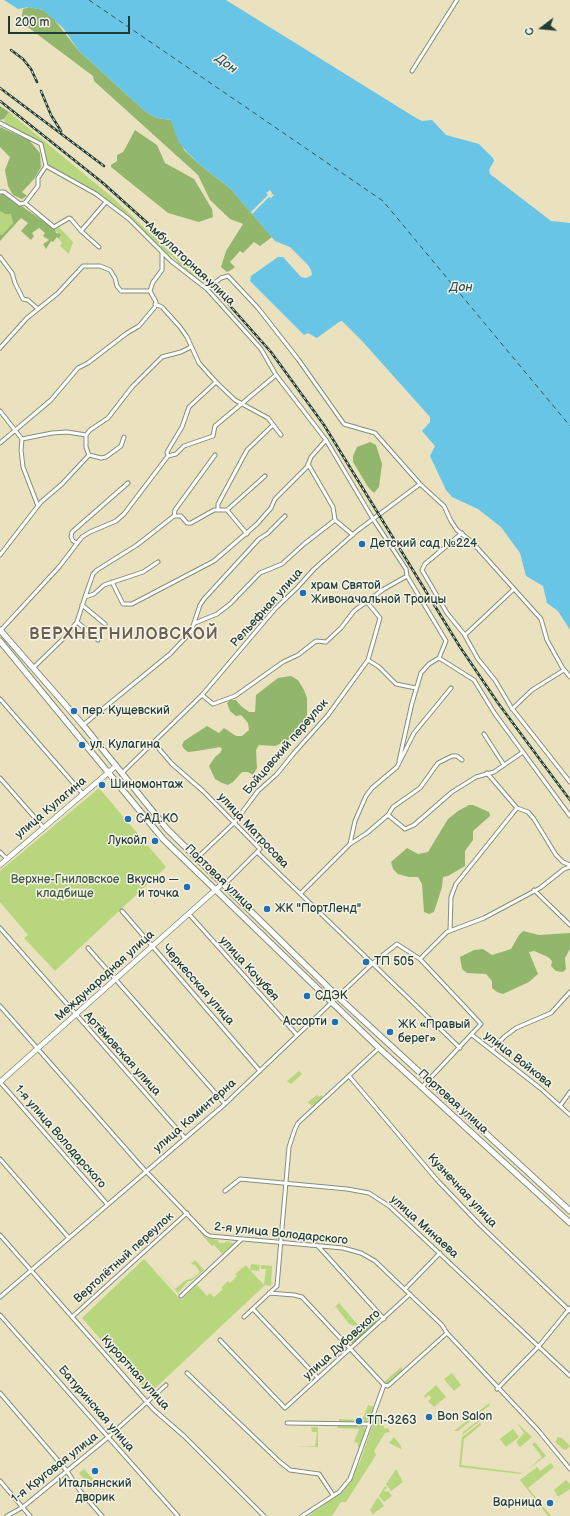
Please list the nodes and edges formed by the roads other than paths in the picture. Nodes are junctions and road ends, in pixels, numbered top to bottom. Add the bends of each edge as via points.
1 (457, 0) edge
2 (412, 71) dead end
3 (0, 122) edge
4 (46, 166) junction
5 (0, 192) edge
6 (106, 202) junction
7 (25, 203) junction
8 (81, 231) junction
9 (100, 247) dead end
10 (162, 251) junction
11 (0, 257) edge
12 (2, 262) edge
13 (207, 289) junction
14 (150, 291) junction
15 (155, 304) junction
16 (37, 308) junction
17 (191, 347) junction
18 (0, 348) edge
19 (276, 375) junction
20 (216, 382) junction
21 (243, 403) junction
22 (0, 411) edge
23 (273, 425) junction
24 (16, 429) junction
25 (86, 435) junction
26 (281, 435) dead end
27 (124, 437) dead end
28 (22, 439) junction
29 (326, 440) junction
30 (0, 443) edge
31 (89, 455) junction
32 (215, 455) dead end
33 (168, 456) junction
34 (308, 464) junction
35 (265, 476) dead end
36 (128, 483) dead end
37 (420, 484) junction
38 (38, 506) junction
39 (218, 509) junction
40 (227, 510) junction
41 (174, 516) junction
42 (285, 516) dead end
43 (335, 520) junction
44 (373, 520) junction
45 (462, 533) junction
46 (248, 534) junction
47 (353, 535) junction
48 (77, 543) junction
49 (0, 555) edge
50 (158, 562) dead end
51 (407, 576) junction
52 (112, 582) junction
53 (514, 589) junction
54 (85, 597) junction
55 (367, 602) junction
56 (82, 605) junction
57 (76, 622) junction
58 (195, 623) junction
59 (105, 624) dead end
60 (0, 630) edge
61 (465, 635) junction
62 (98, 640) dead end
63 (1, 643) edge
64 (439, 658) junction
65 (368, 660) junction
66 (32, 668) junction
67 (564, 670) junction
68 (570, 677) edge
69 (416, 688) junction
70 (451, 688) dead end
71 (202, 695) junction
72 (0, 699) edge
73 (512, 709) junction
74 (83, 726) junction
75 (484, 734) dead end
76 (154, 743) junction
77 (523, 752) junction
78 (462, 760) dead end
79 (399, 763) junction
80 (504, 765) junction
81 (116, 766) junction
82 (109, 772) junction
83 (122, 773) junction
84 (487, 773) junction
85 (0, 778) edge
86 (570, 782) edge
87 (82, 794) junction
88 (517, 808) junction
89 (388, 815) junction
90 (570, 816) edge
91 (160, 820) junction
92 (234, 823) junction
93 (43, 827) junction
94 (154, 827) junction
95 (350, 844) junction
96 (0, 852) edge
97 (257, 852) junction
98 (197, 858) junction
99 (7, 859) junction
100 (0, 865) edge
101 (570, 866) edge
102 (223, 885) junction
103 (216, 890) junction
104 (534, 890) junction
105 (301, 893) junction
106 (122, 912) dead end
107 (189, 914) junction
108 (570, 925) edge
109 (0, 928) edge
110 (450, 931) junction
111 (153, 946) junction
112 (88, 948) dead end
113 (420, 959) junction
114 (374, 963) junction
115 (115, 980) junction
116 (570, 992) edge
117 (338, 997) junction
118 (332, 1003) junction
119 (0, 1006) edge
120 (75, 1015) junction
121 (297, 1035) junction
122 (472, 1035) junction
123 (379, 1048) junction
124 (460, 1048) junction
125 (37, 1049) junction
126 (492, 1050) junction
127 (260, 1071) junction
128 (349, 1076) junction
129 (429, 1080) junction
130 (0, 1082) edge
131 (422, 1087) junction
132 (570, 1092) edge
133 (225, 1104) junction
134 (560, 1106) junction
135 (570, 1115) edge
136 (184, 1137) junction
137 (0, 1160) edge
138 (146, 1170) junction
139 (286, 1183) junction
140 (225, 1191) dead end
141 (107, 1204) junction
142 (570, 1210) edge
143 (187, 1213) junction
144 (570, 1223) edge
145 (0, 1235) edge
146 (69, 1238) junction
147 (242, 1239) junction
148 (281, 1242) junction
149 (317, 1245) junction
150 (440, 1253) junction
151 (32, 1270) junction
152 (277, 1286) junction
153 (405, 1289) junction
154 (269, 1293) junction
155 (277, 1294) junction
156 (410, 1294) junction
157 (181, 1296) dead end
158 (0, 1297) edge
159 (253, 1309) junction
160 (570, 1309) edge
161 (0, 1315) edge
162 (72, 1317) junction
163 (244, 1317) dead end
164 (384, 1319) junction
165 (447, 1333) junction
166 (220, 1340) dead end
167 (539, 1346) junction
168 (351, 1349) junction
169 (187, 1373) dead end
170 (570, 1376) edge
171 (318, 1378) junction
172 (166, 1385) dead end
173 (384, 1385) junction
174 (497, 1389) junction
175 (0, 1393) edge
176 (148, 1402) junction
177 (287, 1423) dead end
178 (370, 1424) junction
179 (108, 1437) junction
180 (570, 1469) edge
181 (67, 1471) junction
182 (0, 1481) edge
183 (333, 1495) junction
184 (23, 1507) junction
185 (7, 1516) edge
186 (30, 1516) edge
187 (102, 1516) edge
188 (178, 1516) edge
189 (264, 1516) edge
190 (302, 1516) edge

1 - 2 street
3 - 4 street via 41,144
4 - 6 street, Амбулаторная улица via 74,180
4 - 7 street via 38,178 38,186
5 - 7 street via 4,192 20,204
6 - 8 street
6 - 10 street, Амбулаторная улица via 129,219
7 - 8 street via 54,227 68,218
8 - 9 street
10 - 13 street, Амбулаторная улица
10 - 14 street via 162,270
11 - 12 street
12 - 16 street via 12,273 23,298
13 - 19 street, Амбулаторная улица via 261,349
13 - 37 street via 228,276 258,308 298,359 344,424 375,433
14 - 15 street
14 - 16 street via 121,291 110,270 100,266 83,266 58,293
15 - 17 street via 170,315 187,337
15 - 24 street via 139,326 78,368 51,400
16 - 18 street
17 - 20 street via 199,363
17 - 25 street via 162,357 132,387 108,418
19 - 21 street
19 - 29 street, Амбулаторная улица
20 - 21 street via 235,400
20 - 33 street via 189,407 182,427 167,452
21 - 23 street via 268,418
21 - 33 street via 215,426 213,436 184,446 176,454
22 - 24 street
23 - 26 street
23 - 39 street via 247,450 218,504
24 - 28 street
24 - 30 street
25 - 28 street via 67,432
25 - 31 street
27 - 31 street via 121,446 106,457
28 - 38 street via 23,467
29 - 34 street via 316,449
29 - 44 street, Амбулаторная улица
31 - 38 street
32 - 41 street via 175,510
33 - 48 street via 124,514 90,532
34 - 43 street via 333,506
34 - 46 street via 275,499 271,508
35 - 40 street
36 - 48 street via 72,532 71,537
37 - 44 street, Рельефная улица
37 - 45 street via 444,506 451,521
38 - 49 street
39 - 40 street
39 - 41 street via 191,523 187,523 180,516
40 - 46 street
41 - 54 street via 137,545 97,570 93,574
42 - 58 street via 259,539 204,599
43 - 47 street
43 - 58 street via 282,564 260,573 217,614
44 - 47 street, Рельефная улица
44 - 51 street, Амбулаторная улица via 406,569
45 - 53 street
45 - 61 street via 425,564 422,570 447,613
46 - 52 street via 214,561 132,604 123,604
47 - 71 street, Рельефная улица via 314,569 275,609
48 - 60 street via 64,561
50 - 52 street via 143,572
51 - 55 street
51 - 64 street, Амбулаторная улица via 446,641
52 - 54 street
53 - 61 street
53 - 67 street via 541,619 547,640
54 - 56 street
55 - 65 street, Бойцовский переулок via 380,618
55 - 71 street via 326,642 316,641 235,696 213,704
56 - 57 street
56 - 59 street
57 - 62 street
57 - 66 street via 65,637
58 - 74 street via 191,632 167,658
60 - 66 main road, Портовая улица
61 - 73 street
63 - 82 main road, Портовая улица
64 - 69 street via 421,673
64 - 77 street via 474,680
65 - 69 street via 380,667 396,684
65 - 92 street, Бойцовский переулок via 328,715 277,774 258,791
66 - 74 main road, Портовая улица
67 - 68 street
67 - 73 street via 532,690
69 - 79 street
70 - 79 street via 414,733
71 - 76 street, Рельефная улица
72 - 87 street
73 - 86 street
74 - 81 main road, Портовая улица
75 - 80 street
76 - 83 street, Рельефная улица
76 - 92 street, улица Матросова via 172,764
77 - 80 street
77 - 90 street
78 - 89 street via 457,756 442,759 420,788 393,807
79 - 95 street via 366,796 355,821
80 - 84 street via 494,772
81 - 82 main road, улица Кулагина
81 - 83 main road, Портовая улица
82 - 87 main road, улица Кулагина
82 - 94 main road, Портовая улица
83 - 91 main road, Портовая улица
84 - 88 street
84 - 89 street via 452,792 406,829
85 - 93 street
87 - 93 main road, улица Кулагина
88 - 101 street via 528,812 556,855
88 - 110 street via 456,884 451,897
89 - 95 street
91 - 94 main road via 160,826
91 - 98 main road, Портовая улица
92 - 97 street, улица Матросова via 260,849
92 - 98 street, Бойцовский переулок
93 - 99 main road, улица Кулагина
94 - 103 main road, Портовая улица
95 - 105 street
96 - 99 street
97 - 102 street, Международная улица
97 - 105 street, улица Матросова
98 - 102 main road, Портовая улица
99 - 100 main road, улица Кулагина
101 - 104 street
102 - 103 main road, Международная улица
102 - 117 main road, Портовая улица
103 - 107 main road, Международная улица
103 - 118 main road, Портовая улица
104 - 108 street
104 - 110 street via 484,918
105 - 114 street, улица Матросова
106 - 111 street, Черкесская улица
107 - 111 main road, Международная улица
107 - 121 street, улица Кочубея
109 - 120 street, Артёмовская улица
110 - 113 street
111 - 115 main road, Международная улица
111 - 127 street, Черкесская улица
112 - 115 street
113 - 114 street, улица Коминтерна via 397,944
113 - 122 street via 481,1024
114 - 117 street, улица Коминтерна
114 - 124 street, улица Матросова
115 - 120 main road, Международная улица
115 - 133 street
116 - 126 street via 551,1014 516,1028
117 - 118 street, улица Коминтерна
117 - 129 main road, Портовая улица
118 - 121 street, улица Коминтерна
118 - 123 main road, Портовая улица
119 - 125 street, 2-я улица Володарского
120 - 125 main road, Международная улица
120 - 136 street, Артёмовская улица
121 - 127 street, улица Коминтерна
122 - 124 street
122 - 126 street, улица Войкова
123 - 128 street
123 - 131 main road, Портовая улица
124 - 129 street
125 - 130 main road, Международная улица
125 - 138 street, 2-я улица Володарского
126 - 134 street, улица Войкова
127 - 133 street, улица Коминтерна
128 - 139 street via 298,1123 289,1147
128 - 160 street, Кузнечная улица via 437,1180 481,1226
129 - 131 street
129 - 142 main road, Портовая улица
130 - 141 street, 1-я улица Володарского
131 - 144 main road, Портовая улица
132 - 134 street
133 - 136 street, улица Коминтерна
134 - 135 street, улица Войкова
136 - 138 street, улица Коминтерна
137 - 146 street
138 - 141 street, улица Коминтерна
138 - 143 street, 2-я улица Володарского
139 - 140 street, улица Минаева via 240,1179
139 - 148 street
139 - 150 street, улица Минаева via 369,1193 389,1206
141 - 146 street, улица Коминтерна
143 - 147 street, 2-я улица Володарского via 208,1236
143 - 162 street, Вертолётный переулок
145 - 151 street, Курортная улица
146 - 151 street, улица Коминтерна
147 - 148 street, 2-я улица Володарского
147 - 157 street
148 - 149 street, 2-я улица Володарского
148 - 152 street
149 - 153 street, 2-я улица Володарского via 361,1253 375,1261
149 - 164 street
150 - 153 street
150 - 167 street, улица Минаева
151 - 158 street, улица Коминтерна
151 - 162 street, Курортная улица
152 - 154 street
152 - 155 street
153 - 156 street, 2-я улица Володарского
154 - 155 street
154 - 159 street
155 - 168 street via 294,1294 302,1297
156 - 164 street, улица Дубовского
156 - 165 street, 2-я улица Володарского
159 - 163 street
159 - 171 street
160 - 167 street
161 - 179 street, Батуринская улица
162 - 176 street, Курортная улица
164 - 168 street, улица Дубовского
165 - 173 street via 388,1386
165 - 174 street, 2-я улица Володарского
166 - 171 street, улица Дубовского via 285,1408
167 - 170 street, улица Минаева
167 - 174 street
168 - 171 street, улица Дубовского
168 - 173 street
169 - 183 street via 280,1462 290,1470 319,1474
172 - 176 street, 1-я Круговая улица
173 - 178 street
174 - 180 street, 2-я улица Володарского via 538,1430
175 - 181 street
176 - 179 street, 1-я Круговая улица
176 - 189 street, Курортная улица
177 - 178 street
178 - 183 street via 350,1479
179 - 181 street, 1-я Круговая улица
179 - 188 street, Батуринская улица
181 - 184 street, 1-я Круговая улица
181 - 187 street via 80,1491
182 - 184 street
183 - 190 street
184 - 185 street, 1-я Круговая улица
184 - 186 street

